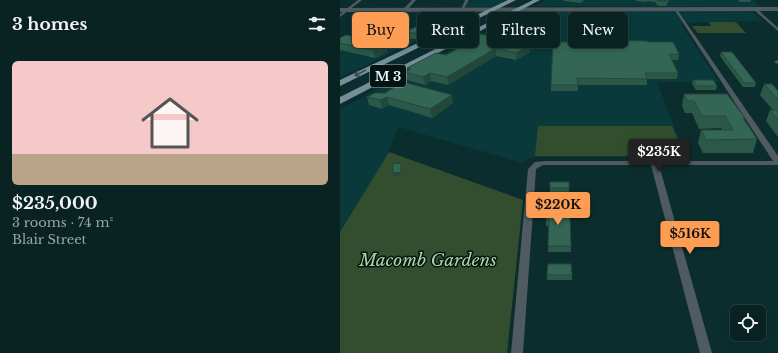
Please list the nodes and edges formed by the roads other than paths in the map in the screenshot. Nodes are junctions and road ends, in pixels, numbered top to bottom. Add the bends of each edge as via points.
1 (360, 0) edge
2 (414, 0) edge
3 (467, 0) edge
4 (513, 0) edge
5 (536, 0) edge
6 (406, 9) junction
7 (462, 9) junction
8 (494, 9) junction
9 (519, 9) junction
10 (676, 9) junction
11 (754, 9) junction
12 (778, 9) edge
13 (340, 10) edge
14 (348, 10) junction
15 (403, 12) edge
16 (340, 16) edge
17 (479, 16) edge
18 (479, 27) edge
19 (483, 28) junction
20 (479, 30) edge
21 (778, 30) edge
22 (417, 46) edge
23 (443, 48) edge
24 (380, 64) junction
25 (395, 73) junction
26 (340, 83) edge
27 (340, 86) edge
28 (350, 96) junction
29 (340, 101) edge
30 (654, 163) junction
31 (778, 163) edge
32 (517, 353) edge
33 (706, 353) edge

1 - 14 street
2 - 6 street
3 - 7 street
4 - 8 main road, M 3
5 - 9 main road, M 3
6 - 7 street
6 - 14 street
6 - 15 street
7 - 8 street
8 - 9 street
8 - 17 main road, M 3
9 - 10 street
9 - 19 main road, M 3
10 - 11 street
10 - 31 street
11 - 12 street
11 - 21 street
13 - 14 street
14 - 16 street
18 - 19 main road
19 - 20 main road, M 3
22 - 24 main road, M 3
23 - 25 main road, M 3
24 - 25 main road via 383,71
24 -> 26 main road, M 3
25 - 28 main road, M 3
27 - 28 main road via 350,90
28 - 29 main road, M 3
30 - 31 street
30 - 32 street via 540,163 532,169
30 - 33 street

